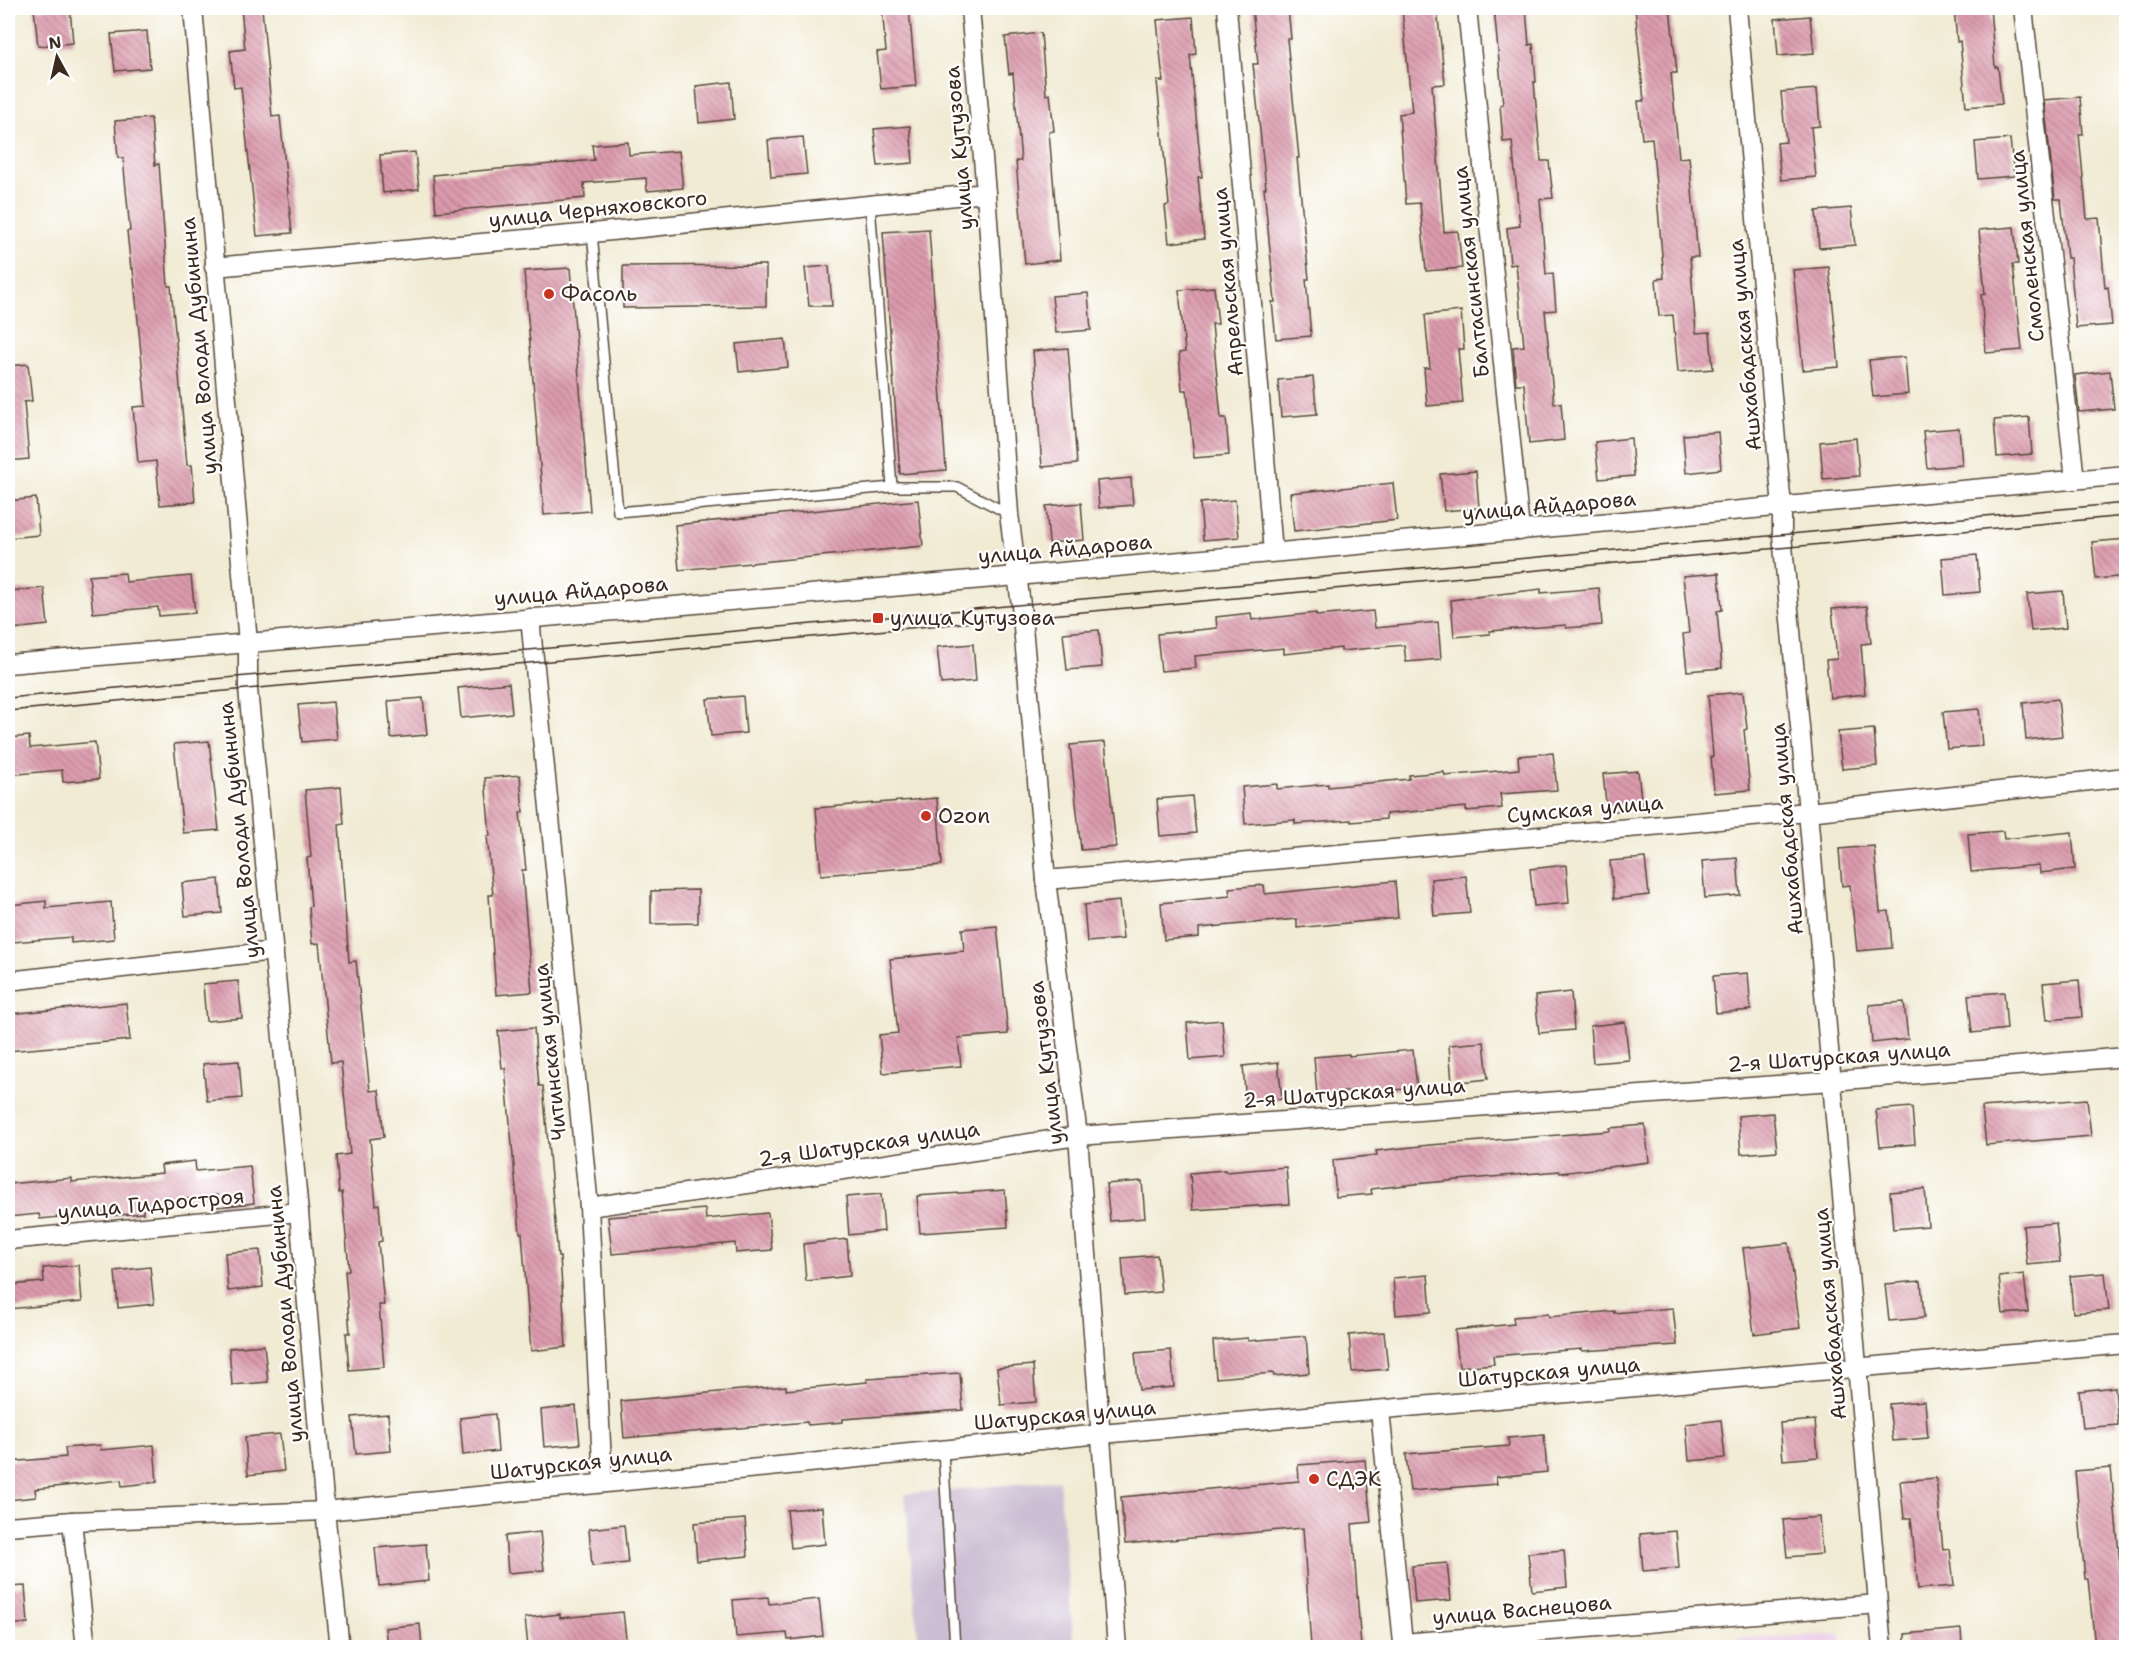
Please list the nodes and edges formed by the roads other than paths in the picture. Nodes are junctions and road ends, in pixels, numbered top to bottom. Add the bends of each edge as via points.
1 (193, 8) edge
2 (970, 8) edge
3 (1227, 8) edge
4 (1467, 8) edge
5 (1737, 8) edge
6 (2024, 8) edge
7 (986, 193) junction
8 (870, 205) junction
9 (592, 234) junction
10 (214, 267) junction
11 (2127, 475) edge
12 (2075, 480) junction
13 (892, 488) junction
14 (1782, 507) junction
15 (1009, 514) junction
16 (1520, 531) junction
17 (1273, 552) junction
18 (1017, 576) junction
19 (530, 618) junction
20 (248, 644) junction
21 (8, 664) edge
22 (2127, 777) edge
23 (1808, 812) junction
24 (1046, 880) junction
25 (274, 951) junction
26 (8, 981) edge
27 (2127, 1057) edge
28 (1832, 1081) junction
29 (1078, 1136) junction
30 (589, 1207) junction
31 (299, 1212) junction
32 (8, 1240) edge
33 (2127, 1344) edge
34 (1857, 1368) junction
35 (1380, 1410) junction
36 (1101, 1434) junction
37 (943, 1450) junction
38 (603, 1483) junction
39 (325, 1511) junction
40 (72, 1521) junction
41 (8, 1526) edge
42 (1878, 1604) junction
43 (86, 1647) edge
44 (340, 1647) edge
45 (955, 1647) edge
46 (1117, 1647) edge
47 (1882, 1647) edge

1 - 10 street, улица Володи Дубинина
2 - 7 street, улица Кутузова
3 - 17 street, Апрельская улица
4 - 16 street, Балтасинская улица
5 - 14 street, Ашхабадская улица
6 - 12 street, Смоленская улица
7 - 8 street, улица Черняховского
7 - 15 street, улица Кутузова
8 - 9 street, улица Черняховского
8 - 13 lane
9 - 10 street, улица Черняховского
9 - 13 lane via 618,512
10 - 20 street, улица Володи Дубинина
11 - 12 street, улица Айдарова
12 - 14 street, улица Айдарова
13 - 15 lane via 957,487
14 - 16 street, улица Айдарова
14 - 23 street, Ашхабадская улица
15 - 18 street, улица Кутузова
16 - 17 street, улица Айдарова
17 - 18 street, улица Айдарова
18 - 19 street, улица Айдарова
18 - 24 street, улица Кутузова
19 - 20 street, улица Айдарова
19 - 30 street, Читинская улица
20 - 21 street, улица Айдарова
20 - 25 street, улица Володи Дубинина via 248,688
22 - 23 street, Сумская улица
23 - 24 street, Сумская улица
23 - 28 street, Ашхабадская улица
24 - 29 street, улица Кутузова
25 - 26 street
25 - 31 street, улица Володи Дубинина
27 - 28 street, 2-я Шатурская улица
28 - 29 street, 2-я Шатурская улица
28 - 34 street, Ашхабадская улица
29 - 30 street, 2-я Шатурская улица
29 - 36 street, улица Кутузова
30 - 38 street, Читинская улица
31 - 32 street, улица Гидростроя
31 - 39 street, улица Володи Дубинина
33 - 34 street, Шатурская улица
34 - 35 street, Шатурская улица
34 - 42 street, Ашхабадская улица
35 - 36 street, Шатурская улица
35 - 42 street, улица Васнецова via 1403,1643
36 - 37 street, Шатурская улица
36 - 46 street, улица Кутузова
37 - 38 street, Шатурская улица
37 - 45 lane
38 - 39 street, Шатурская улица
39 - 40 street, Шатурская улица
39 - 44 street, улица Володи Дубинина
40 - 41 street, Шатурская улица
40 - 43 street
42 - 47 street, Ашхабадская улица

